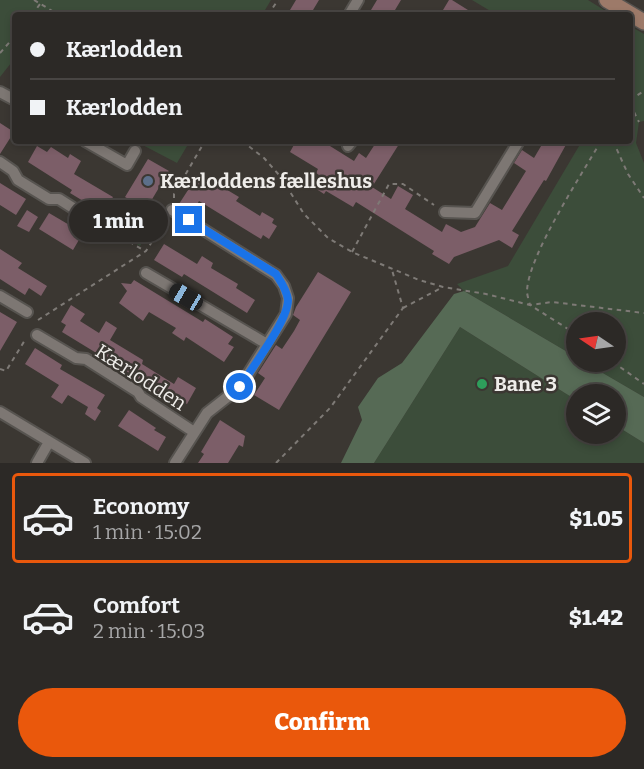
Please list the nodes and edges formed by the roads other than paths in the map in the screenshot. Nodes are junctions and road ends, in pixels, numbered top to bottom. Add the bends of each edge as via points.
1 (607, 0) edge
2 (627, 12) edge
3 (91, 144) edge
4 (517, 144) edge
5 (135, 151) dead end
6 (0, 162) edge
7 (172, 210) road end
8 (445, 212) road end
9 (95, 222) road end
10 (146, 273) dead end
11 (0, 296) edge
12 (27, 312) dead end
13 (34, 331) road end
14 (267, 344) junction
15 (0, 412) edge
16 (194, 432) junction
17 (50, 442) junction
18 (37, 463) edge
19 (85, 463) edge
20 (175, 463) edge

1 - 2 street
3 - 5 street via 127,165
4 - 8 street via 475,213
6 - 9 street via 18,180
7 - 14 street, Kærlodden via 276,274 288,298 286,314
10 - 14 street
11 - 12 street
13 - 16 street, Kærlodden via 76,358 86,359
14 - 16 street, Kærlodden via 240,387 207,413
15 - 17 street
16 - 20 street, Kærlodden
17 - 18 street
17 - 19 street

